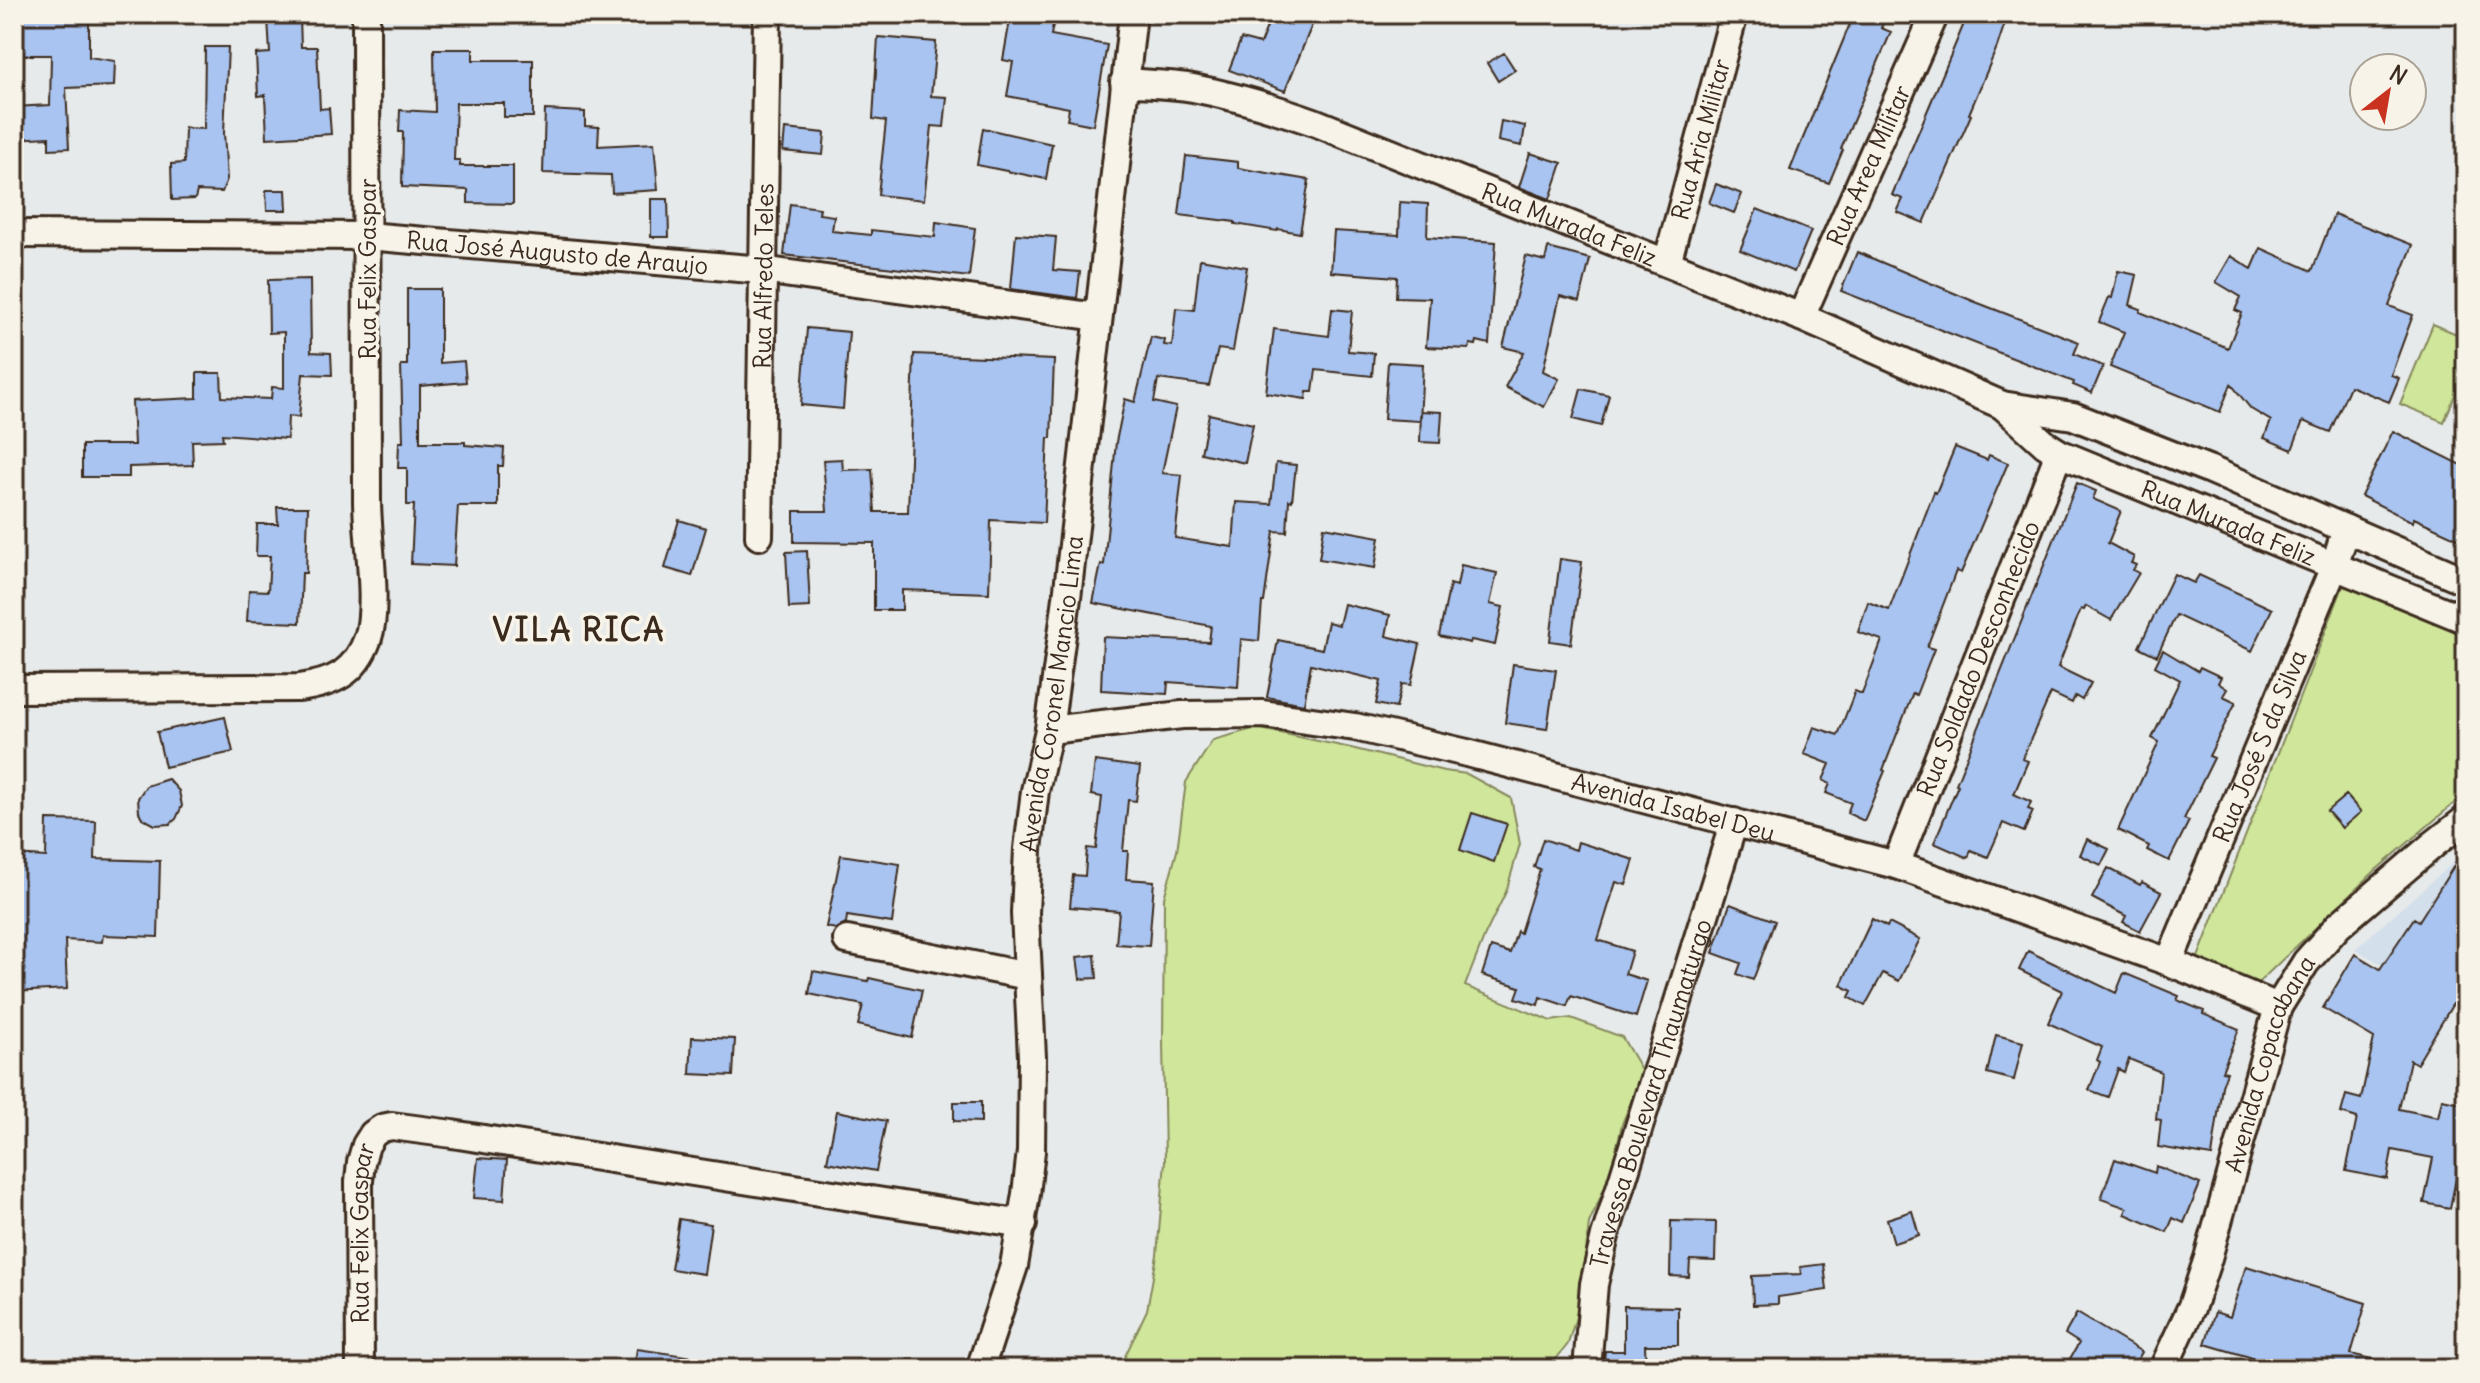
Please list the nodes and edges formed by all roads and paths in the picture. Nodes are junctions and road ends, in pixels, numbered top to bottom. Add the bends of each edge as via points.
1 (366, 14) edge
2 (767, 14) edge
3 (1133, 14) edge
4 (1734, 14) edge
5 (1935, 14) edge
6 (1124, 82) junction
7 (14, 234) edge
8 (367, 236) junction
9 (1667, 263) junction
10 (762, 270) junction
11 (1098, 317) junction
12 (1801, 317) junction
13 (2002, 405) junction
14 (2059, 453) junction
15 (2208, 469) junction
16 (2192, 508) junction
17 (2346, 529) junction
18 (759, 536) dead end
19 (2334, 567) junction
20 (2466, 581) edge
21 (2466, 620) edge
22 (14, 689) edge
23 (1049, 730) junction
24 (2466, 819) edge
25 (1734, 822) junction
26 (1896, 865) junction
27 (847, 940) dead end
28 (2169, 962) junction
29 (1028, 976) junction
30 (2278, 1007) junction
31 (1023, 1224) junction
32 (360, 1369) edge
33 (980, 1369) edge
34 (1587, 1369) edge
35 (2163, 1369) edge

1 - 8 street, Rua Felix Gaspar
2 - 10 street, Rua Alfredo Teles
3 - 6 street, Avenida Coronel Mancio Lima
4 - 9 street, Rua Aria Militar
5 - 12 street, Rua Área Militar
6 - 9 street, Rua Murada Feliz via 1190,88 1265,105
6 - 11 street, Avenida Coronel Mancio Lima
7 - 8 street, Rua José Augusto de Araujo
8 - 10 street, Rua José Augusto de Araujo
8 - 22 street, Rua Felix Gaspar via 367,524 373,614 358,658 326,684 299,688
9 - 12 street, Rua Murada Feliz
10 - 11 street, Rua José Augusto de Araujo
10 - 18 street, Rua Alfredo Teles
11 - 23 street, Avenida Coronel Mancio Lima
12 - 13 street, Rua Murada Feliz
13 - 14 street, Rua Murada Feliz
13 - 15 street, Rua Murada Feliz via 2073,416
14 - 16 street, Rua Murada Feliz
14 - 26 street, Rua Soldado Desconhecido
15 - 16 street
15 - 17 street, Rua Murada Feliz
16 - 19 street, Rua Murada Feliz
17 - 19 street, Rua José S da Silva
17 - 20 street, Rua Murada Feliz
19 - 21 street, Rua Murada Feliz
19 - 28 street, Rua José S da Silva
23 - 25 street, Avenida Isabel Deu via 1182,715 1263,714 1355,727
23 - 29 street, Avenida Coronel Mancio Lima via 1028,849
24 - 30 street, Avenida Copacabana via 2338,926 2306,962
25 - 26 street, Avenida Isabel Deu
25 - 34 street, Travessa Boulevard Thaumaturgo via 1605,1236 1594,1284
26 - 28 street, Avenida Isabel Deu
27 - 29 street
28 - 30 street, Avenida Isabel Deu
29 - 31 street, Avenida Coronel Mancio Lima via 1031,1151
30 - 35 street, Avenida Copacabana via 2208,1258
31 - 32 street, Rua Felix Gaspar via 452,1134 382,1128 366,1145 359,1181
31 - 33 street, Avenida Coronel Mancio Lima

